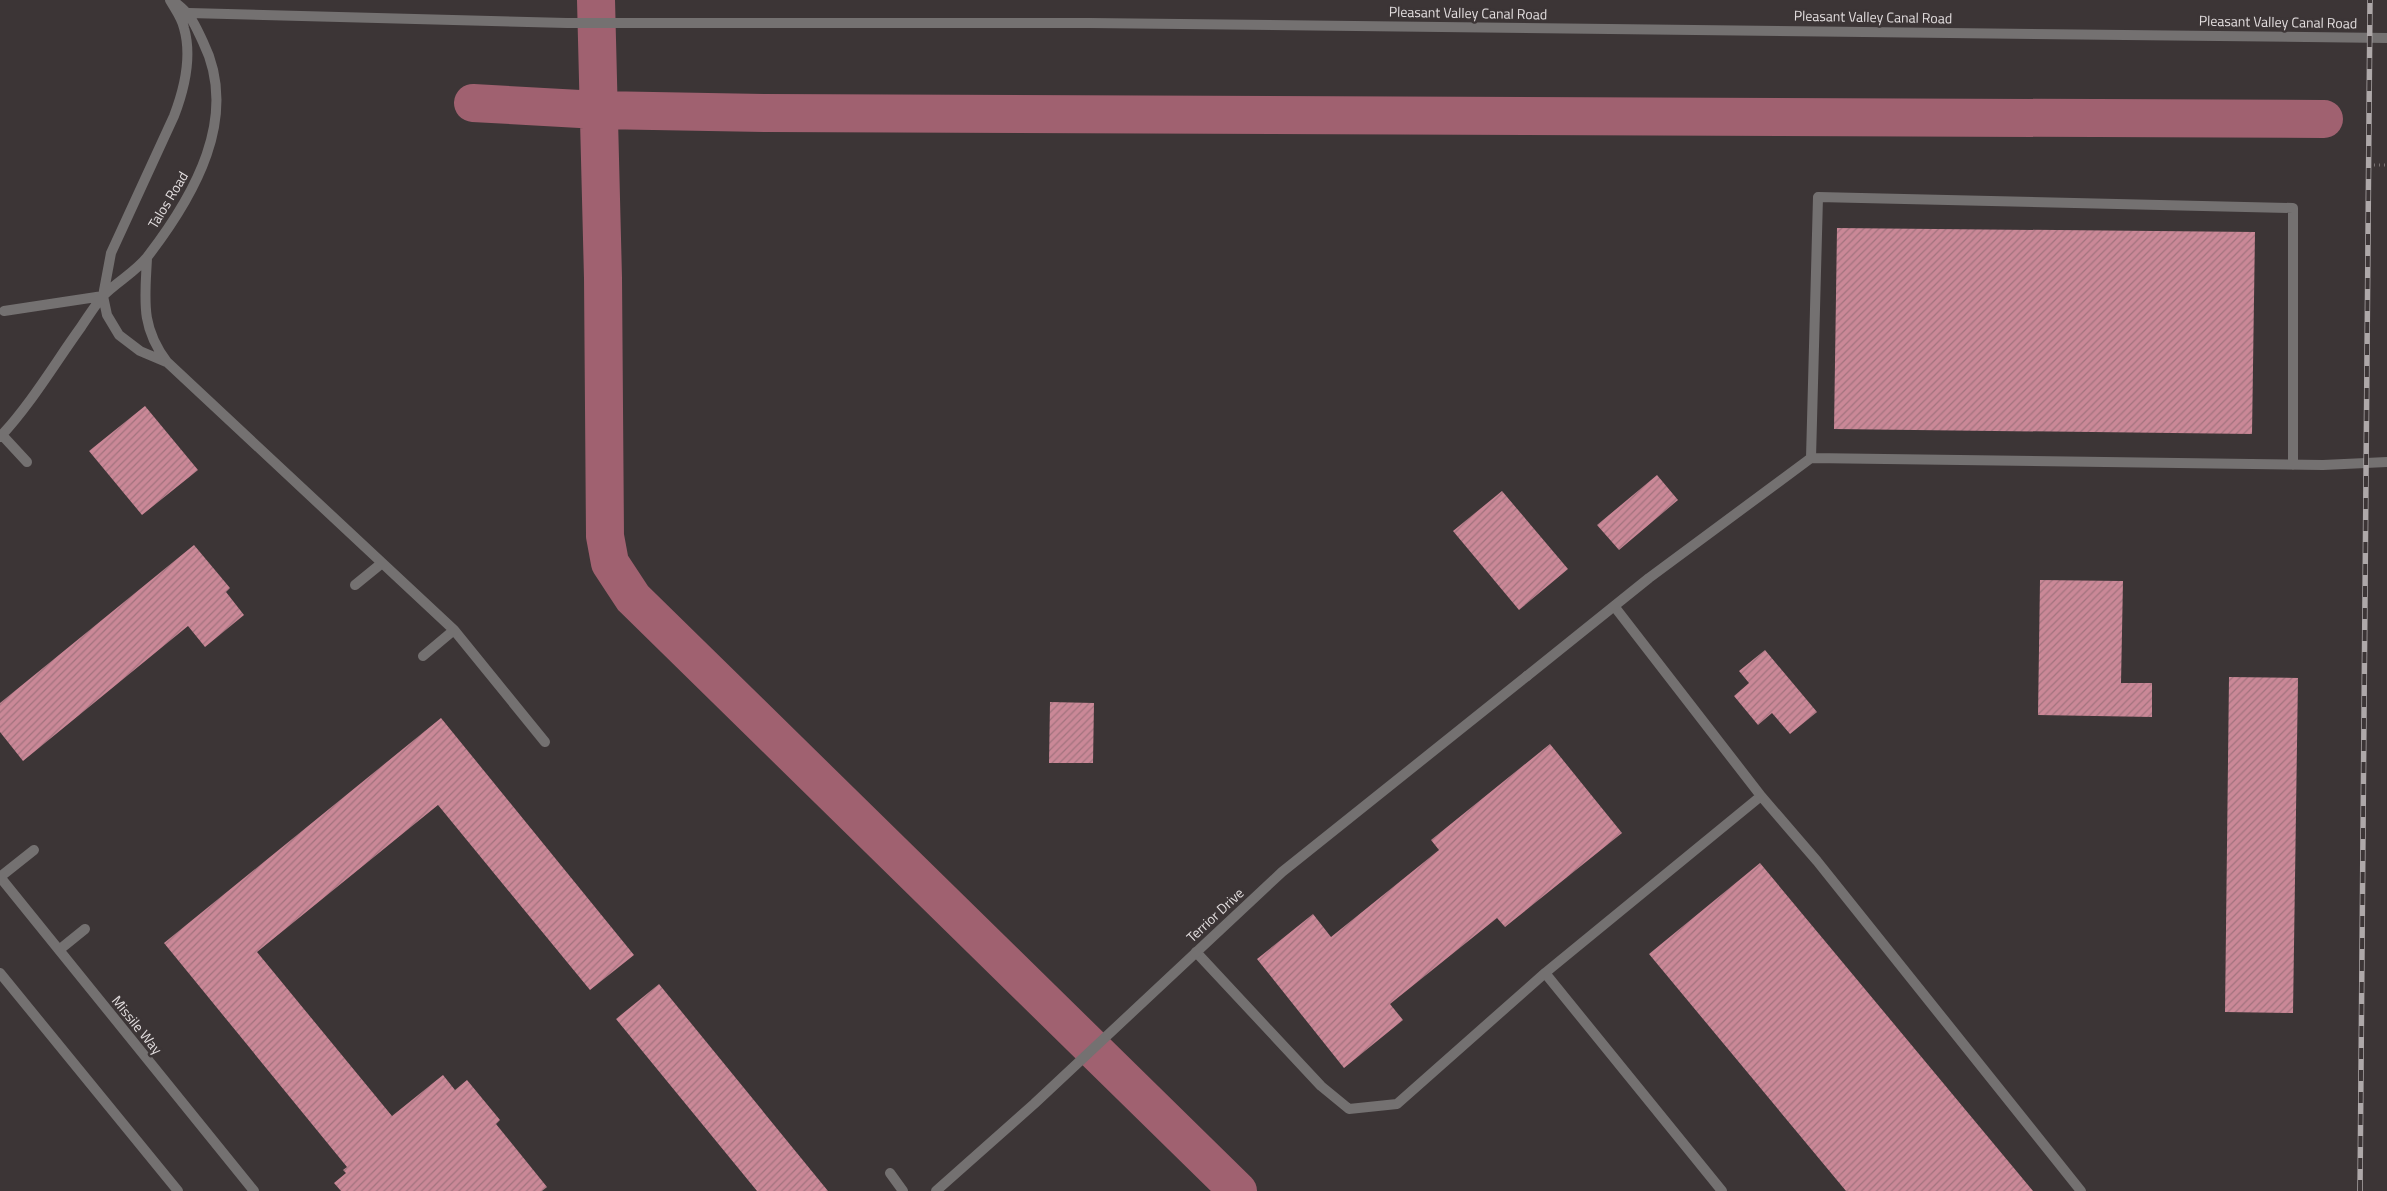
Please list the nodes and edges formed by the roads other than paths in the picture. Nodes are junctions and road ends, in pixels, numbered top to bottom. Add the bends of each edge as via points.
1 (171, 0) edge
2 (189, 12) junction
3 (2387, 38) edge
4 (147, 258) junction
5 (103, 296) junction
6 (4, 311) dead end
7 (167, 362) junction
8 (1, 436) edge
9 (1811, 458) junction
10 (27, 462) dead end
11 (2387, 462) edge
12 (2293, 465) junction
13 (382, 563) junction
14 (355, 585) dead end
15 (1614, 606) junction
16 (454, 630) junction
17 (423, 656) dead end
18 (545, 742) dead end
19 (1761, 796) junction
20 (34, 850) dead end
21 (0, 877) edge
22 (85, 929) dead end
23 (59, 950) junction
24 (1196, 952) junction
25 (0, 973) edge
26 (1545, 973) junction
27 (890, 1173) dead end
28 (178, 1191) edge
29 (254, 1191) edge
30 (903, 1191) edge
31 (936, 1191) edge
32 (1722, 1191) edge
33 (2081, 1191) edge

1 - 2 street
1 - 5 street, Talos Road via 186,38 183,93 111,253
2 - 3 street, Pleasant Valley Canal Road via 567,23 1090,23
2 - 4 street, Talos Road via 211,62 217,113 213,138 201,173 185,204
4 - 5 street, Talos Road
4 - 7 street via 144,310 152,337
5 - 6 street
5 - 7 street via 107,315 119,335 140,351
5 - 8 street, Talos Road
7 - 13 street
8 - 10 street
9 - 12 street
9 - 12 street via 1818,197 2293,208
9 - 15 street, Terrior Drive
11 - 12 street
13 - 14 street
13 - 16 street
15 - 19 street
15 - 24 street, Terrior Drive via 1282,872
16 - 17 street
16 - 18 street
19 - 26 street
19 - 33 street
20 - 21 street
21 - 23 street, Missile Way
22 - 23 street
23 - 29 street, Missile Way
24 - 26 street via 1321,1086 1349,1109 1397,1104
24 - 31 street, Terrior Drive
25 - 28 street
26 - 32 street
27 - 30 street

